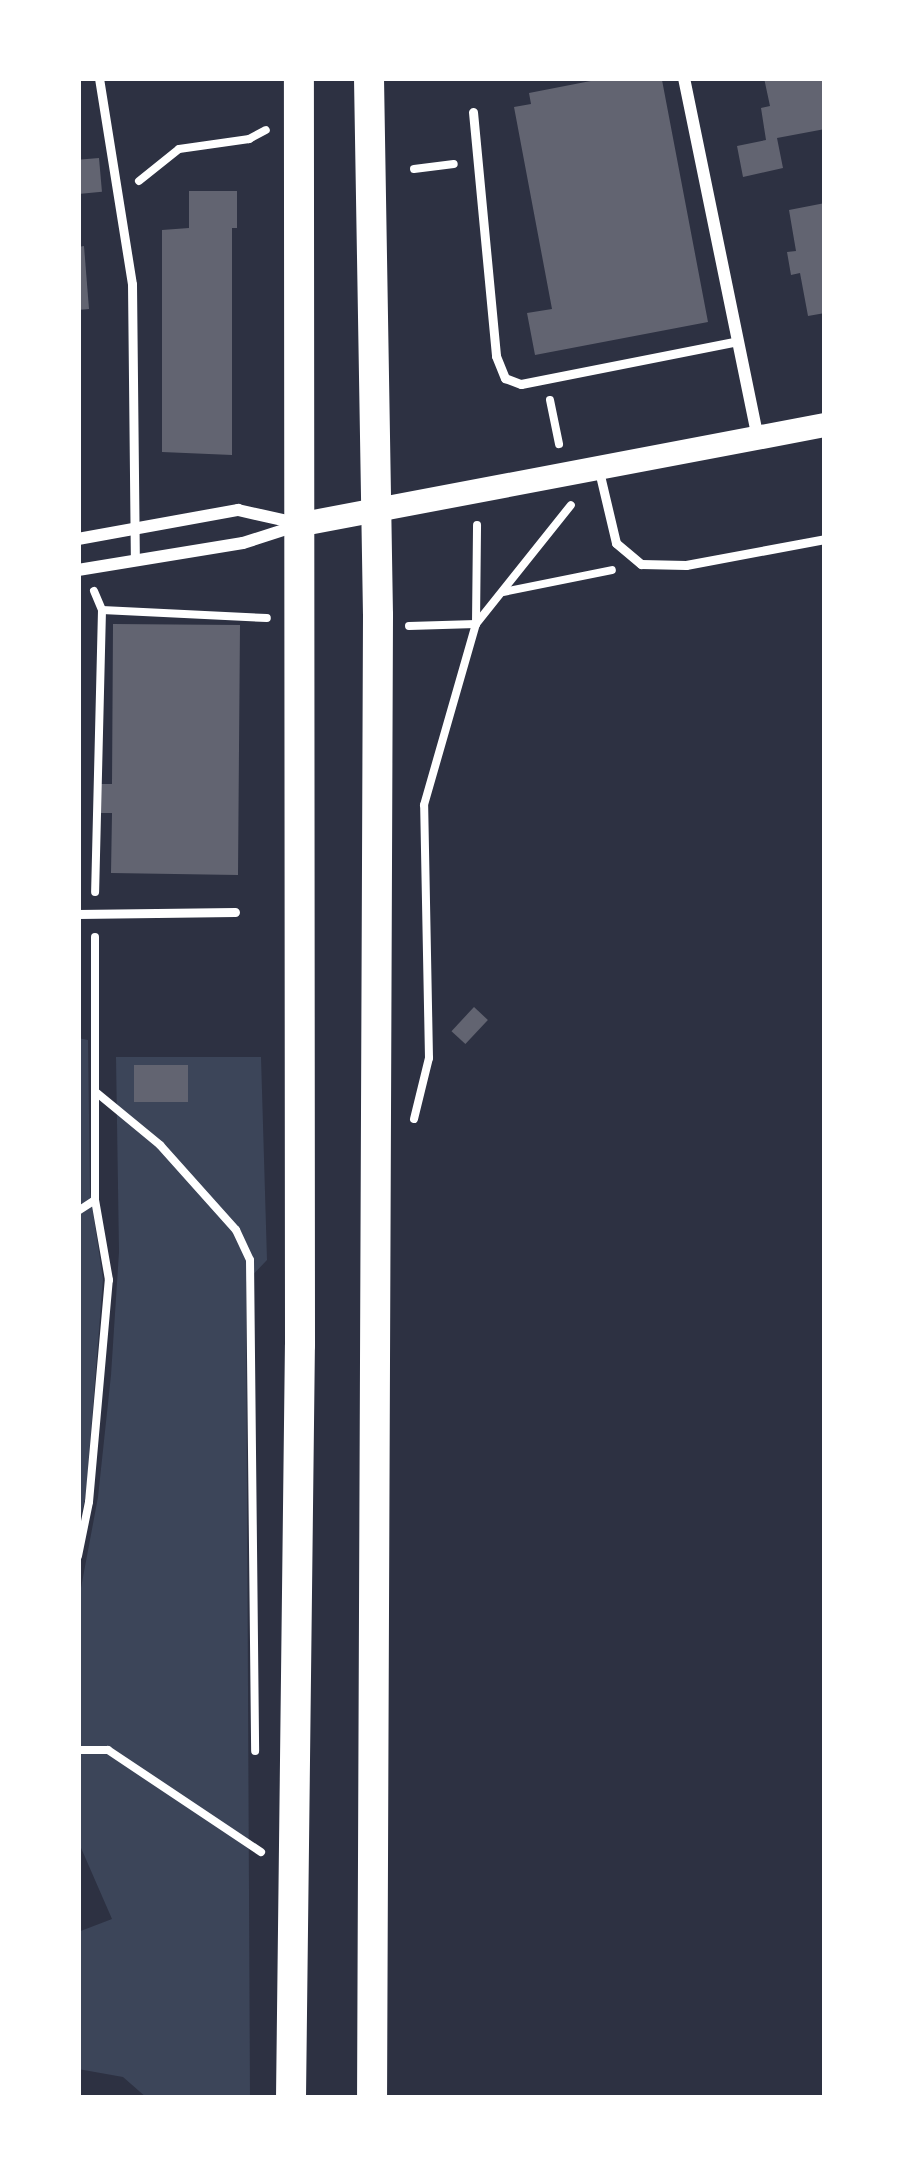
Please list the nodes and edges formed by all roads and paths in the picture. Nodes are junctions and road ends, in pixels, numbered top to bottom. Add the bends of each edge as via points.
1 (99, 78) edge
2 (299, 78) edge
3 (369, 78) edge
4 (685, 78) edge
5 (473, 112) dead end
6 (300, 113) junction
7 (478, 161) junction
8 (414, 169) dead end
9 (118, 197) junction
10 (738, 340) junction
11 (546, 379) junction
12 (825, 425) edge
13 (758, 438) junction
14 (560, 445) dead end
15 (599, 470) junction
16 (377, 513) junction
17 (303, 524) junction
18 (477, 526) dead end
19 (133, 530) junction
20 (78, 539) edge
21 (825, 539) edge
22 (135, 560) junction
23 (641, 564) junction
24 (78, 570) edge
25 (502, 592) junction
26 (102, 610) dead end
27 (267, 618) dead end
28 (476, 624) junction
29 (408, 626) dead end
30 (235, 912) dead end
31 (78, 914) edge
32 (97, 1093) dead end
33 (406, 1134) dead end
34 (95, 1200) dead end
35 (78, 1556) edge
36 (78, 1750) edge
37 (254, 1756) dead end
38 (260, 1837) dead end
39 (291, 2098) edge
40 (372, 2098) edge

1 - 9 lane
2 - 6 main road
3 - 16 main road
4 - 10 street
5 - 7 lane
6 - 9 path via 249,139 179,149
6 - 17 main road
7 - 8 path
7 - 11 lane via 498,368 521,384
9 - 19 lane via 132,284
10 - 11 lane
10 - 13 street
11 - 14 path
12 - 13 main road
13 - 15 main road
15 - 16 main road
15 - 23 lane via 616,543
15 - 25 path
16 - 17 main road
16 - 40 main road
17 - 19 street via 238,510
17 - 22 street via 243,543
17 - 39 main road
18 - 28 path
19 - 20 street
19 - 22 lane
21 - 23 lane via 686,565
22 - 24 street
23 - 25 path
25 - 28 path
26 - 27 path
28 - 29 path
28 - 33 path via 424,805 429,1058
30 - 31 lane
32 - 37 path via 172,1158 236,1231 250,1260
34 - 35 path via 110,1280
36 - 38 path via 108,1750 263,1854

